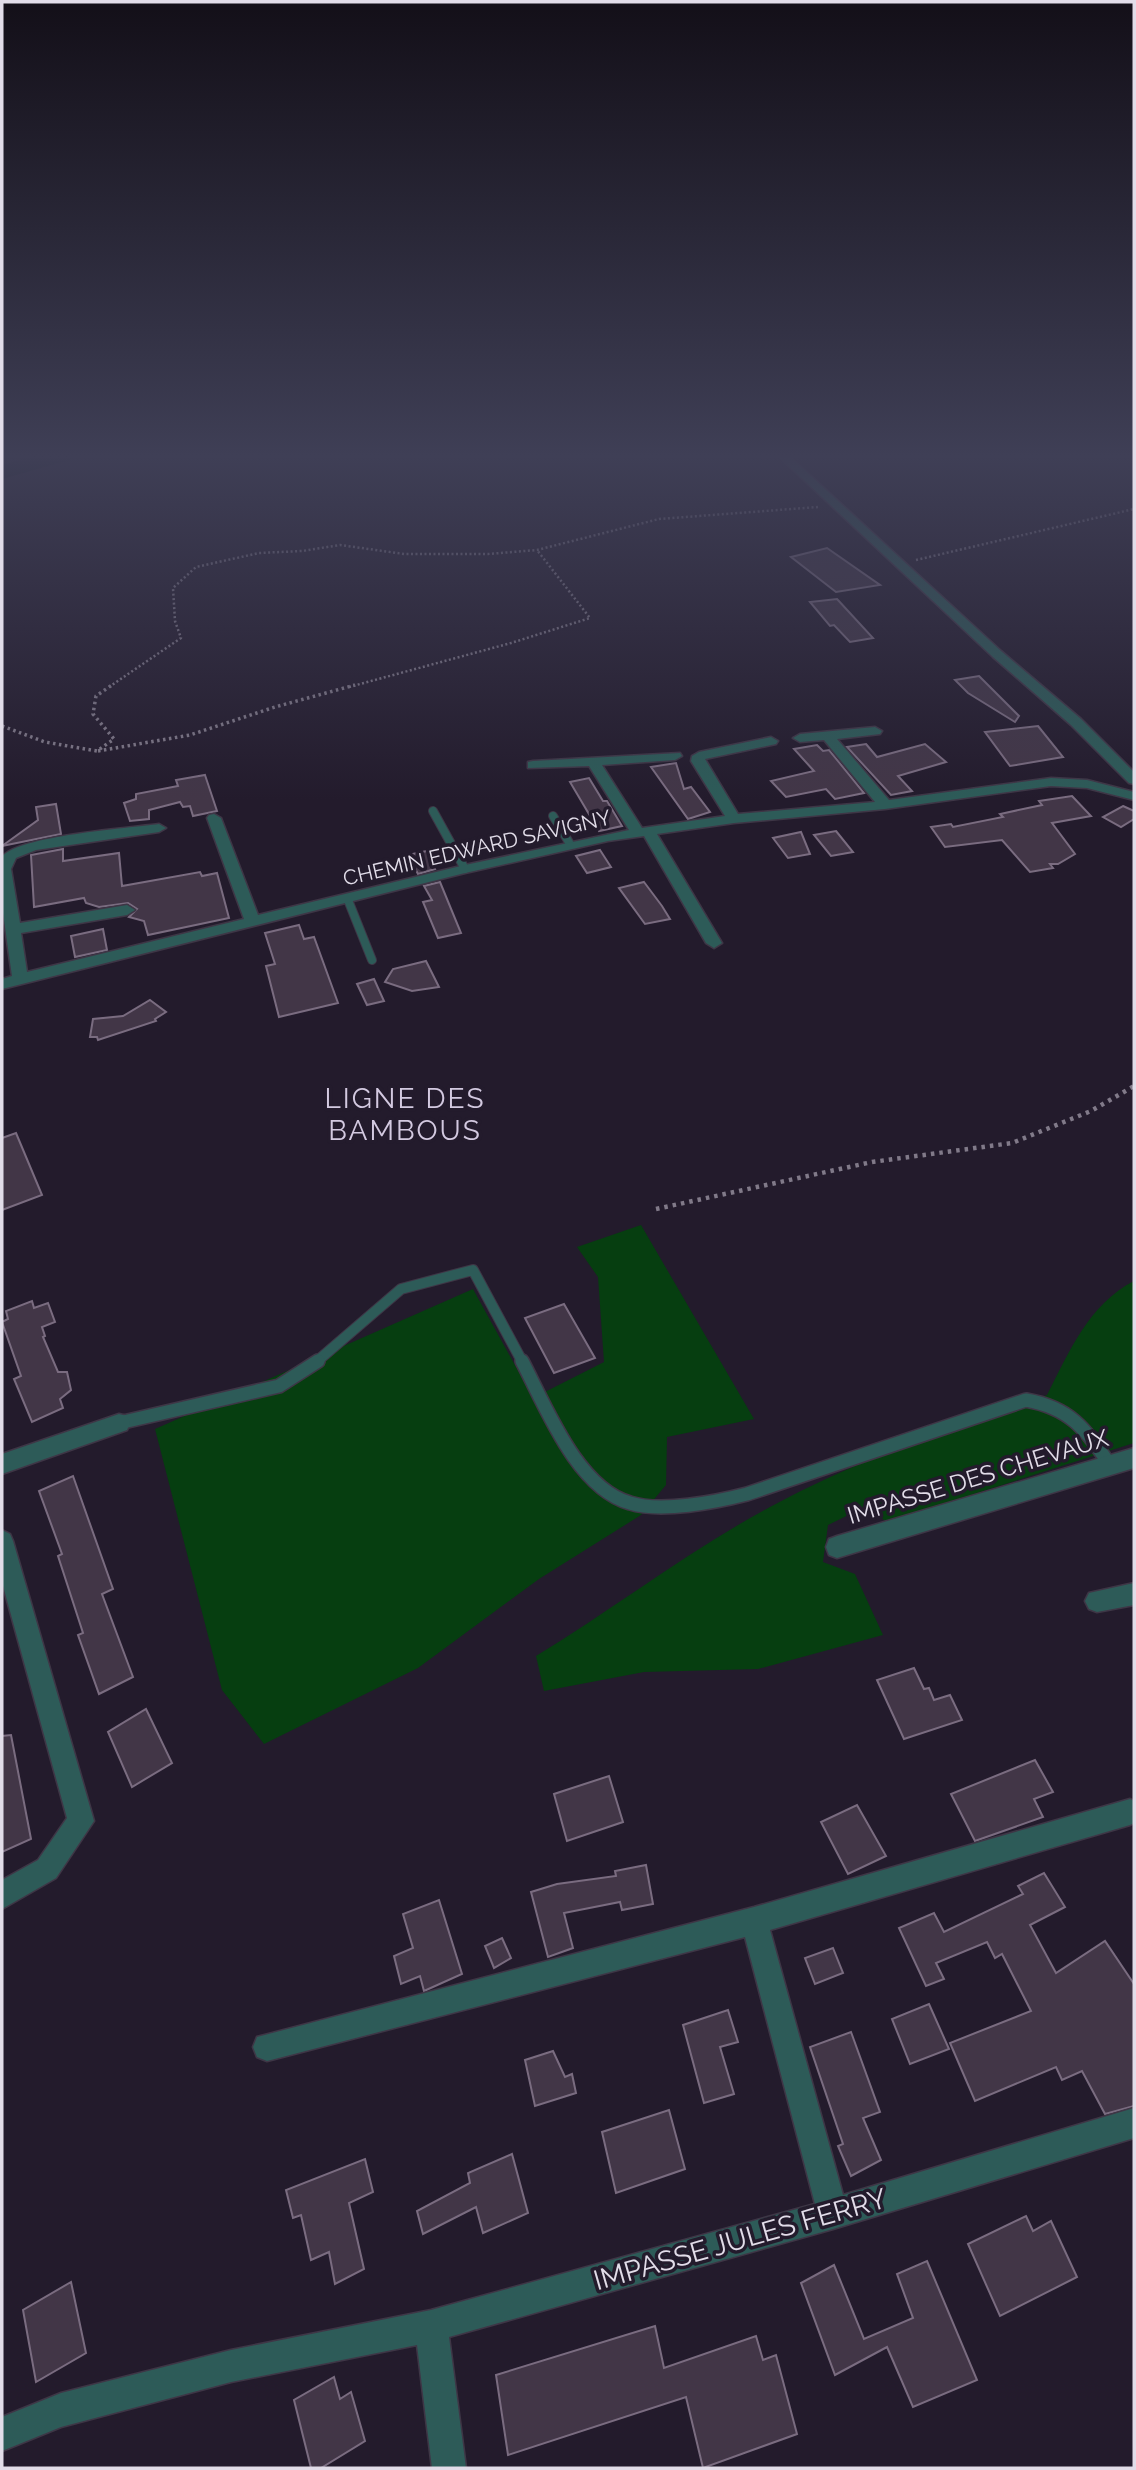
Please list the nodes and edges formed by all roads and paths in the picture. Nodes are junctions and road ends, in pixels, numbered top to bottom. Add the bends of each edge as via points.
1 (194, 569) edge
2 (552, 569) edge
3 (908, 569) edge
4 (2, 726) edge
5 (876, 730) dead end
6 (827, 736) junction
7 (800, 738) dead end
8 (771, 741) dead end
9 (97, 751) junction
10 (675, 756) dead end
11 (593, 761) junction
12 (533, 765) dead end
13 (1134, 780) edge
14 (1134, 796) edge
15 (885, 805) junction
16 (433, 811) dead end
17 (553, 816) dead end
18 (214, 818) dead end
19 (734, 819) junction
20 (159, 828) dead end
21 (643, 832) junction
22 (570, 844) junction
23 (465, 869) junction
24 (348, 900) junction
25 (127, 910) dead end
26 (253, 922) junction
27 (13, 929) junction
28 (714, 943) dead end
29 (372, 960) dead end
30 (20, 979) junction
31 (2, 984) edge
32 (1134, 1086) edge
33 (656, 1209) dead end
34 (119, 1423) joint
35 (1134, 1458) edge
36 (2, 1464) edge
37 (1110, 1465) junction
38 (2, 1541) edge
39 (836, 1547) dead end
40 (1134, 1594) edge
41 (1097, 1601) dead end
42 (1130, 1812) dead end
43 (2, 1895) edge
44 (754, 1921) junction
45 (267, 2047) dead end
46 (1134, 2123) edge
47 (833, 2214) junction
48 (430, 2326) junction
49 (2, 2434) edge
50 (449, 2468) edge

1 - 9 path via 173,588 181,638 96,696 93,714 114,739
2 - 9 path via 590,618 190,735
3 - 13 street
4 - 9 path via 45,741
5 - 6 street
6 - 7 street
6 - 15 street
8 - 19 street via 699,756
10 - 11 street
11 - 12 street
11 - 21 street
14 - 15 street, CHEMIN EDWARD SAVIGNY via 1062,782
15 - 19 street, CHEMIN EDWARD SAVIGNY
16 - 23 lane
17 - 22 lane
18 - 26 street
19 - 21 street, CHEMIN EDWARD SAVIGNY
20 - 27 street via 33,846 11,855 4,869
21 - 22 street, CHEMIN EDWARD SAVIGNY
21 - 28 street
22 - 23 street, CHEMIN EDWARD SAVIGNY
23 - 24 street, CHEMIN EDWARD SAVIGNY
24 - 26 street, CHEMIN EDWARD SAVIGNY
24 - 29 lane
25 - 27 street
26 - 30 street, CHEMIN EDWARD SAVIGNY
27 - 30 street
30 - 31 street, CHEMIN EDWARD SAVIGNY
32 - 33 path via 1091,1111 1012,1143 872,1162
34 - 36 street
34 - 37 lane via 279,1386 321,1359 401,1289 473,1270 573,1456 604,1490 631,1504 676,1506 747,1494 1026,1400 1061,1409 1081,1426
35 - 37 street, IMPASSE DES CHEVAUX
37 - 39 street, IMPASSE DES CHEVAUX
38 - 43 street via 81,1821 47,1869
40 - 41 street
42 - 44 street
44 - 45 street
44 - 47 street
46 - 47 street, IMPASSE JULES FERRY
47 - 48 street, IMPASSE JULES FERRY
48 - 49 street, IMPASSE JULES FERRY via 231,2366 61,2410
48 - 50 street

